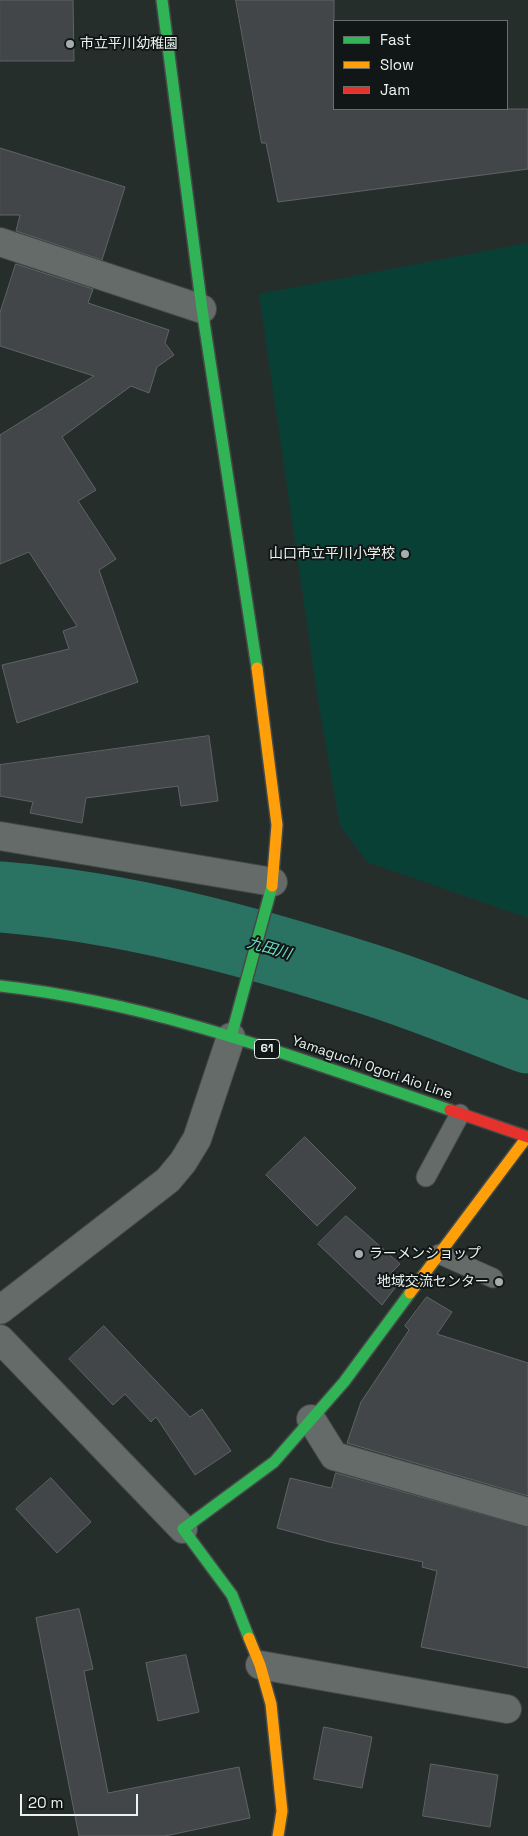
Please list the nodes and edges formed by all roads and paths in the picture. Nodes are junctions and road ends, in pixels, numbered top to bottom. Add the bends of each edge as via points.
1 (162, 0) edge
2 (0, 242) edge
3 (202, 309) junction
4 (0, 836) edge
5 (272, 889) junction
6 (0, 986) edge
7 (231, 1037) junction
8 (460, 1114) junction
9 (527, 1137) edge
10 (426, 1177) dead end
11 (439, 1254) junction
12 (493, 1278) dead end
13 (0, 1310) edge
14 (0, 1339) edge
15 (311, 1420) junction
16 (528, 1512) edge
17 (184, 1529) junction
18 (260, 1665) junction
19 (507, 1709) dead end
20 (278, 1836) edge

1 - 3 street
2 - 3 street
3 - 5 street via 270,763 277,825
4 - 5 street
5 - 7 street
6 - 7 street, Yamaguchi Ogori Aio Line / 61 via 91,998
7 - 8 street, Yamaguchi Ogori Aio Line / 61
7 - 13 street via 197,1139 168,1180
8 - 9 street, Yamaguchi Ogori Aio Line / 61
8 - 10 lane
9 - 11 street
11 - 12 lane
11 - 15 street via 344,1382
14 - 17 street
15 - 16 street via 334,1456
15 - 17 street via 274,1462
17 - 18 street via 232,1595
18 - 19 street
18 - 20 street via 271,1704 282,1811

